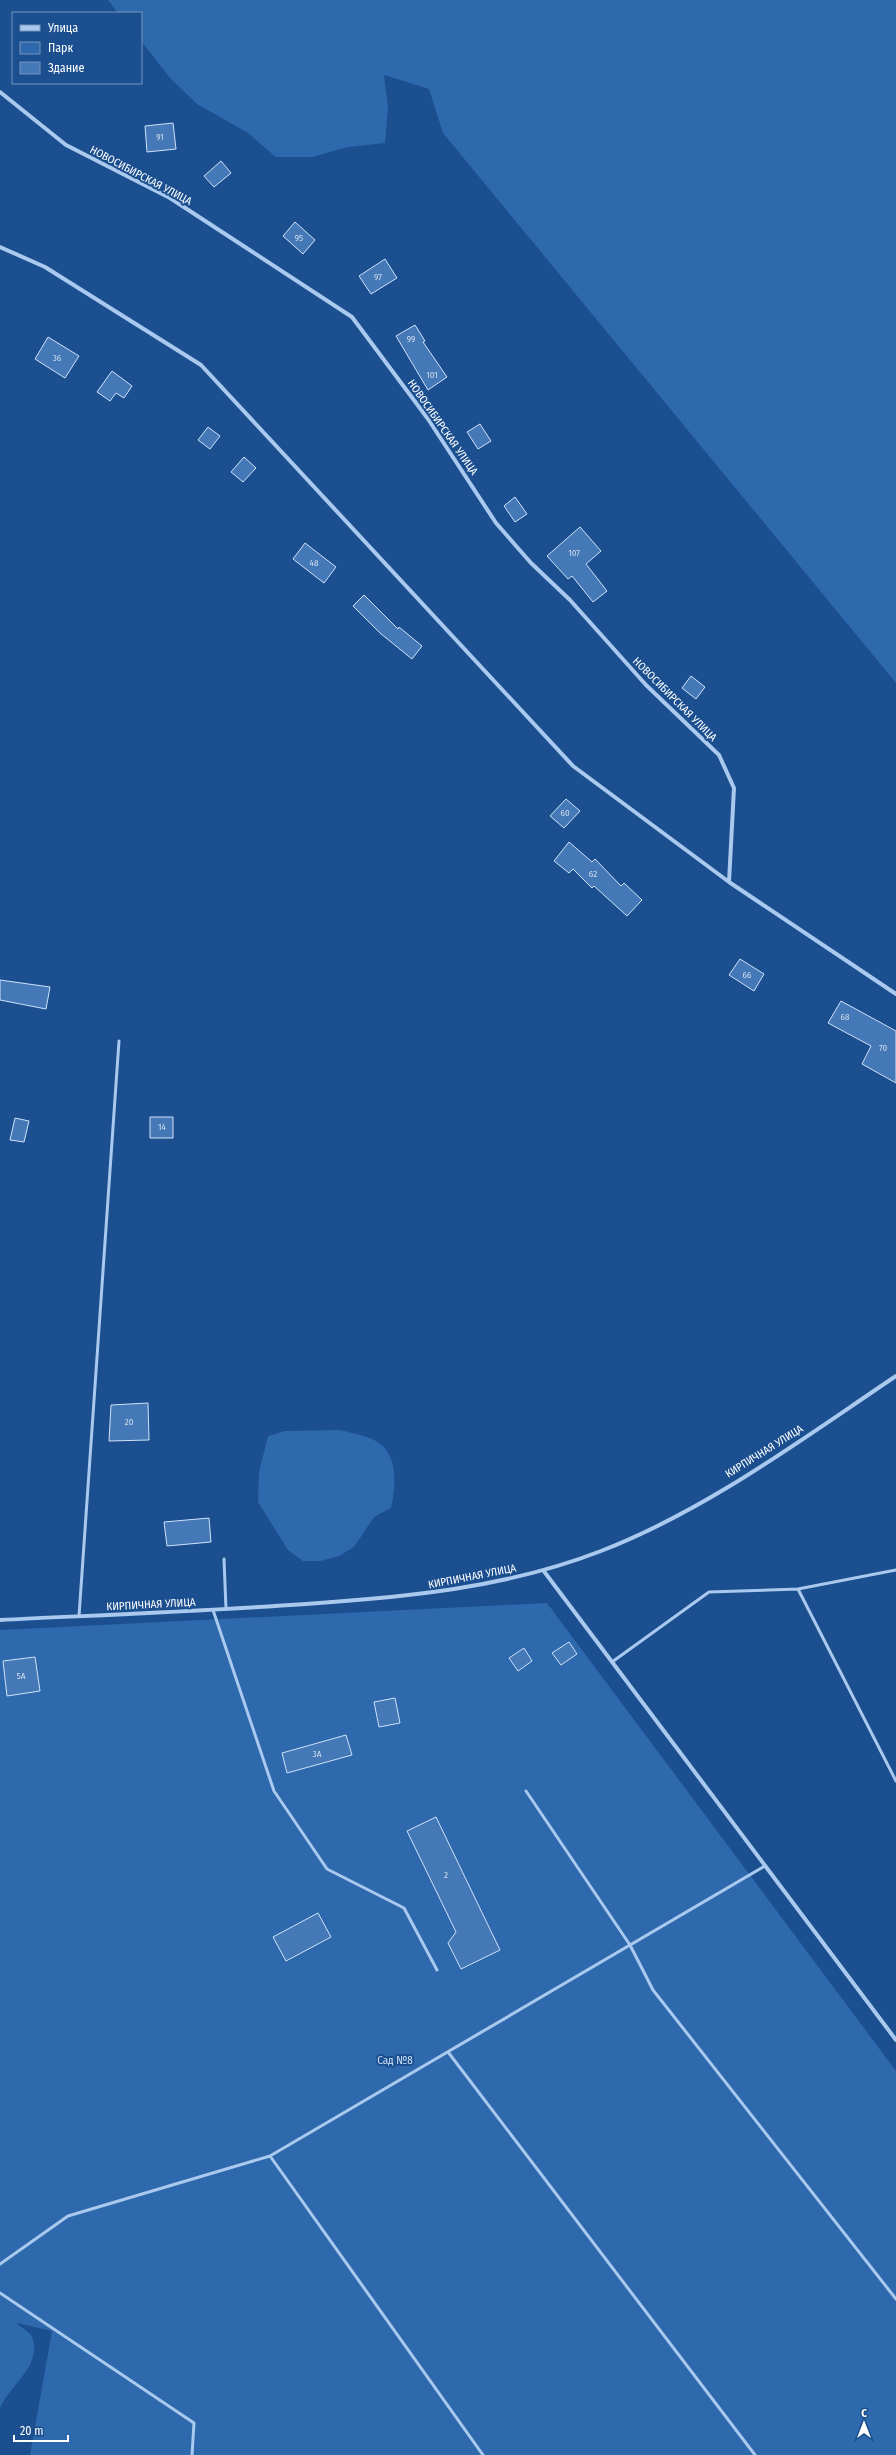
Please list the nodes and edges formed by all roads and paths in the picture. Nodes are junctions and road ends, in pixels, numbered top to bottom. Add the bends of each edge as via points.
1 (0, 92) edge
2 (0, 247) edge
3 (729, 882) junction
4 (896, 994) edge
5 (119, 1041) dead end
6 (896, 1376) edge
7 (224, 1559) dead end
8 (544, 1570) junction
9 (896, 1570) edge
10 (798, 1590) junction
11 (213, 1610) junction
12 (226, 1610) junction
13 (79, 1616) junction
14 (0, 1620) edge
15 (612, 1662) junction
16 (896, 1781) edge
17 (526, 1791) dead end
18 (765, 1866) junction
19 (630, 1945) junction
20 (437, 1970) dead end
21 (896, 2040) edge
22 (448, 2052) junction
23 (270, 2156) junction
24 (0, 2264) edge
25 (0, 2293) edge
26 (896, 2299) edge
27 (192, 2455) edge
28 (483, 2455) edge
29 (755, 2455) edge

1 - 3 street, НОВОСИБИРСКАЯ УЛИЦА via 66,145 170,198 352,317 428,419 496,523 646,685 719,755 734,788
2 - 3 street via 45,268 201,364 573,766
3 - 4 street
5 - 13 lane
6 - 8 street, КИРПИЧНАЯ УЛИЦА via 758,1468 654,1528 600,1552
7 - 12 lane
8 - 12 street, КИРПИЧНАЯ УЛИЦА via 479,1586 413,1596
8 - 15 street
9 - 10 lane
10 - 15 lane via 709,1592
10 - 16 lane
11 - 12 street, КИРПИЧНАЯ УЛИЦА
11 - 13 street, КИРПИЧНАЯ УЛИЦА
11 - 20 lane via 274,1791 327,1869 404,1908
13 - 14 street, КИРПИЧНАЯ УЛИЦА
15 - 18 street
17 - 19 lane
18 - 19 lane
18 - 21 street
19 - 22 lane
19 - 26 lane via 653,1990
22 - 23 lane
22 - 29 lane
23 - 24 lane via 68,2216
23 - 28 lane
25 - 27 lane via 194,2423

